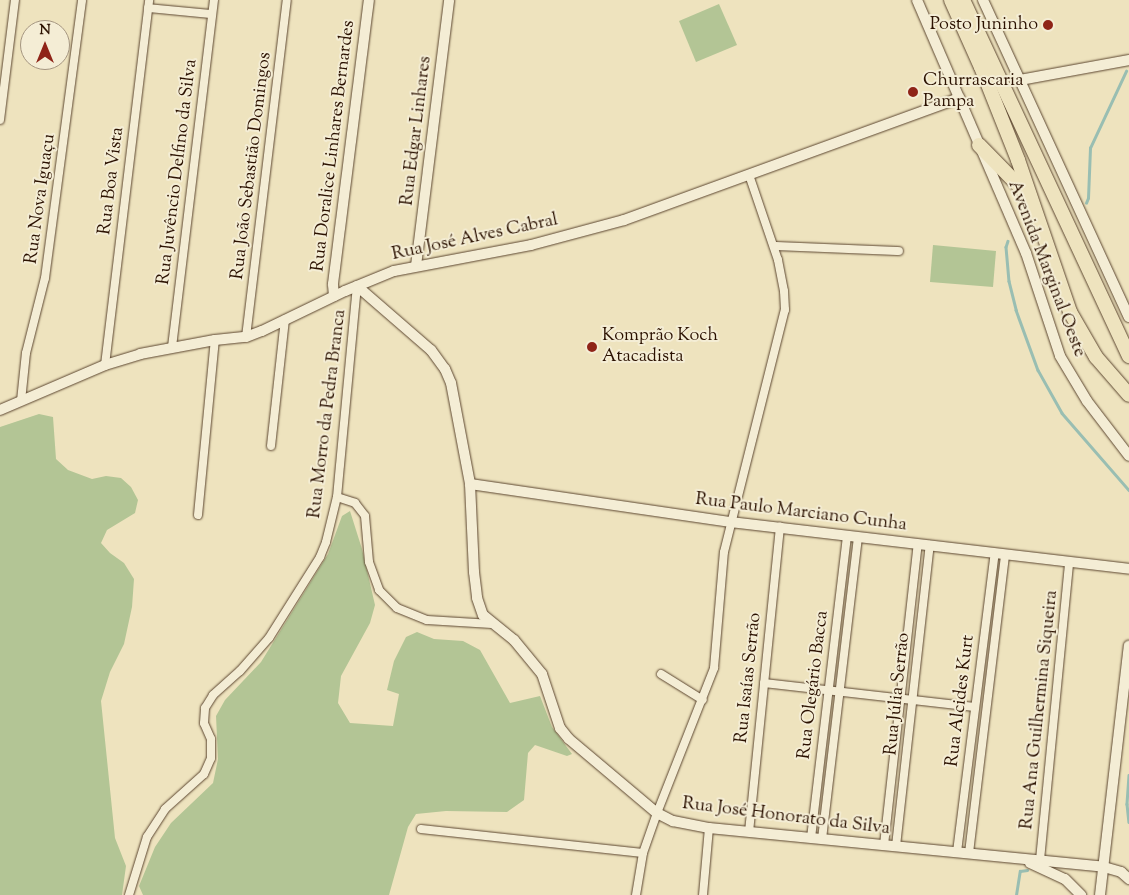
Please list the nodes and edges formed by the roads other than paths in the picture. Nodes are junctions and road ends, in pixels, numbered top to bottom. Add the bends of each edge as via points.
1 (15, 0) edge
2 (82, 0) edge
3 (214, 0) edge
4 (287, 0) edge
5 (369, 0) edge
6 (449, 0) edge
7 (917, 0) edge
8 (951, 0) edge
9 (963, 0) edge
10 (983, 0) edge
11 (149, 4) edge
12 (212, 14) junction
13 (1129, 60) edge
14 (1020, 80) junction
15 (960, 98) junction
16 (0, 120) edge
17 (979, 145) junction
18 (749, 175) junction
19 (1032, 199) junction
20 (774, 246) junction
21 (899, 251) dead end
22 (416, 266) junction
23 (357, 286) junction
24 (334, 296) junction
25 (1129, 317) edge
26 (285, 320) junction
27 (246, 337) junction
28 (215, 340) junction
29 (172, 347) junction
30 (1129, 356) edge
31 (105, 365) junction
32 (1129, 395) edge
33 (21, 401) junction
34 (0, 410) edge
35 (271, 446) dead end
36 (1129, 456) edge
37 (470, 484) junction
38 (337, 497) junction
39 (198, 515) dead end
40 (731, 522) junction
41 (780, 527) junction
42 (847, 536) junction
43 (858, 537) junction
44 (918, 544) junction
45 (930, 545) junction
46 (1000, 554) junction
47 (1069, 562) junction
48 (1129, 569) edge
49 (492, 624) junction
50 (1129, 646) edge
51 (661, 674) dead end
52 (764, 682) junction
53 (829, 690) junction
54 (840, 691) junction
55 (901, 698) junction
56 (703, 700) junction
57 (912, 700) junction
58 (987, 701) junction
59 (976, 703) junction
60 (893, 766) junction
61 (905, 767) junction
62 (657, 813) junction
63 (708, 828) junction
64 (421, 829) dead end
65 (749, 832) junction
66 (817, 838) junction
67 (884, 845) junction
68 (896, 846) junction
69 (957, 852) junction
70 (643, 853) junction
71 (969, 853) junction
72 (1041, 864) junction
73 (1104, 867) junction
74 (1129, 880) edge
75 (129, 895) edge
76 (636, 895) edge
77 (703, 895) edge
78 (1081, 895) edge
79 (1100, 895) edge

1 - 16 street
2 - 33 street, Rua Nova Iguaçu via 45,278 26,353
3 - 12 street, Rua Juvêncio Delfino da Silva
4 - 27 street, Rua João Sebastião Domingos
5 - 24 main road, Rua Doralice Linhares Bernardes via 334,274
6 - 22 main road, Rua Edgar Linhares
7 - 15 main road, Avenida Marginal Oeste
8 - 19 highway via 989,84
9 - 30 highway
10 - 14 main road
11 - 12 street
11 - 31 street, Rua Boa Vista
12 - 29 street, Rua Juvêncio Delfino da Silva
13 - 14 main road
14 - 25 main road
15 - 17 main road, Avenida Marginal Oeste
15 - 18 main road, Rua José Alves Cabral
17 - 19 highway
17 - 36 main road, Avenida Marginal Oeste via 1026,253 1060,356 1087,401
18 - 20 street
18 - 22 main road, Rua José Alves Cabral via 624,220 531,245
19 - 32 highway via 1062,295 1077,327 1096,357
20 - 21 street
20 - 40 street via 785,310
22 - 23 main road, Rua José Alves Cabral
23 - 24 main road, Rua José Alves Cabral
23 - 37 main road, Rua José Honorato da Silva via 430,350 445,369 451,383
23 - 38 street, Rua Morro da Pedra Branca
24 - 26 main road, Rua José Alves Cabral
26 - 27 main road, Rua José Alves Cabral
26 - 35 street
27 - 28 main road, Rua José Alves Cabral
28 - 29 main road, Rua José Alves Cabral
28 - 39 street
29 - 31 main road, Rua José Alves Cabral
31 - 33 main road, Rua José Alves Cabral
33 - 34 main road, Rua José Alves Cabral
37 - 40 main road, Rua Paulo Marciano Cunha
37 - 49 main road, Rua José Honorato da Silva via 477,598 483,616
38 - 49 street via 356,503 365,516 369,562 379,590 397,608 427,620
38 - 75 street, Rua Morro da Pedra Branca via 320,557 270,638 213,695 205,708 204,723 211,739 211,758 204,774 165,809 147,837
40 - 41 main road, Rua Paulo Marciano Cunha
40 - 56 street via 720,581 715,662
41 - 42 main road, Rua Paulo Marciano Cunha
41 - 52 street, Rua Isaías Serrão
42 - 43 main road, Rua Paulo Marciano Cunha
42 - 53 street, Rua Olegário Bacca
43 - 44 main road, Rua Paulo Marciano Cunha
43 - 54 street, Rua Olegário Bacca
44 - 45 main road, Rua Paulo Marciano Cunha
44 - 55 street, Rua Júlia Serrão
45 - 46 main road, Rua Paulo Marciano Cunha
45 - 57 street, Rua Júlia Serrão
46 - 47 main road, Rua Paulo Marciano Cunha
46 - 58 street, Rua Alcides Kurt
46 - 59 street, Rua Alcides Kurt
47 - 48 main road, Rua Paulo Marciano Cunha
47 - 72 street, Rua Ana Guilhermina Siqueira
49 - 62 main road, Rua José Honorato da Silva via 514,640 542,674 560,728 569,739
50 - 73 main road
51 - 56 street
52 - 53 street
52 - 65 street, Rua Isaías Serrão
53 - 54 street
53 - 66 street, Rua Olegário Bacca
54 - 55 street
54 - 66 street, Rua Olegário Bacca
55 - 57 street
55 - 60 street, Rua Júlia Serrão
56 - 62 street
57 - 59 street
57 - 61 street, Rua Júlia Serrão
58 - 59 street
58 - 71 street, Rua Alcides Kurt
59 - 69 street, Rua Alcides Kurt
60 - 61 street
60 - 67 street, Rua Júlia Serrão
61 - 68 street, Rua Júlia Serrão
62 - 63 main road, Rua José Honorato da Silva via 682,824
62 - 70 street
63 - 65 main road, Rua José Honorato da Silva
63 - 77 street
64 - 70 street
65 - 66 main road, Rua José Honorato da Silva
66 - 67 main road, Rua José Honorato da Silva
67 - 68 main road, Rua José Honorato da Silva
68 - 69 main road, Rua José Honorato da Silva
69 - 71 main road, Rua José Honorato da Silva
70 - 76 street
71 - 72 main road, Rua José Honorato da Silva
72 - 73 main road via 1055,862
72 - 78 main road, Rua José Honorato da Silva via 1065,879
73 - 74 main road via 1121,872
73 - 79 main road

